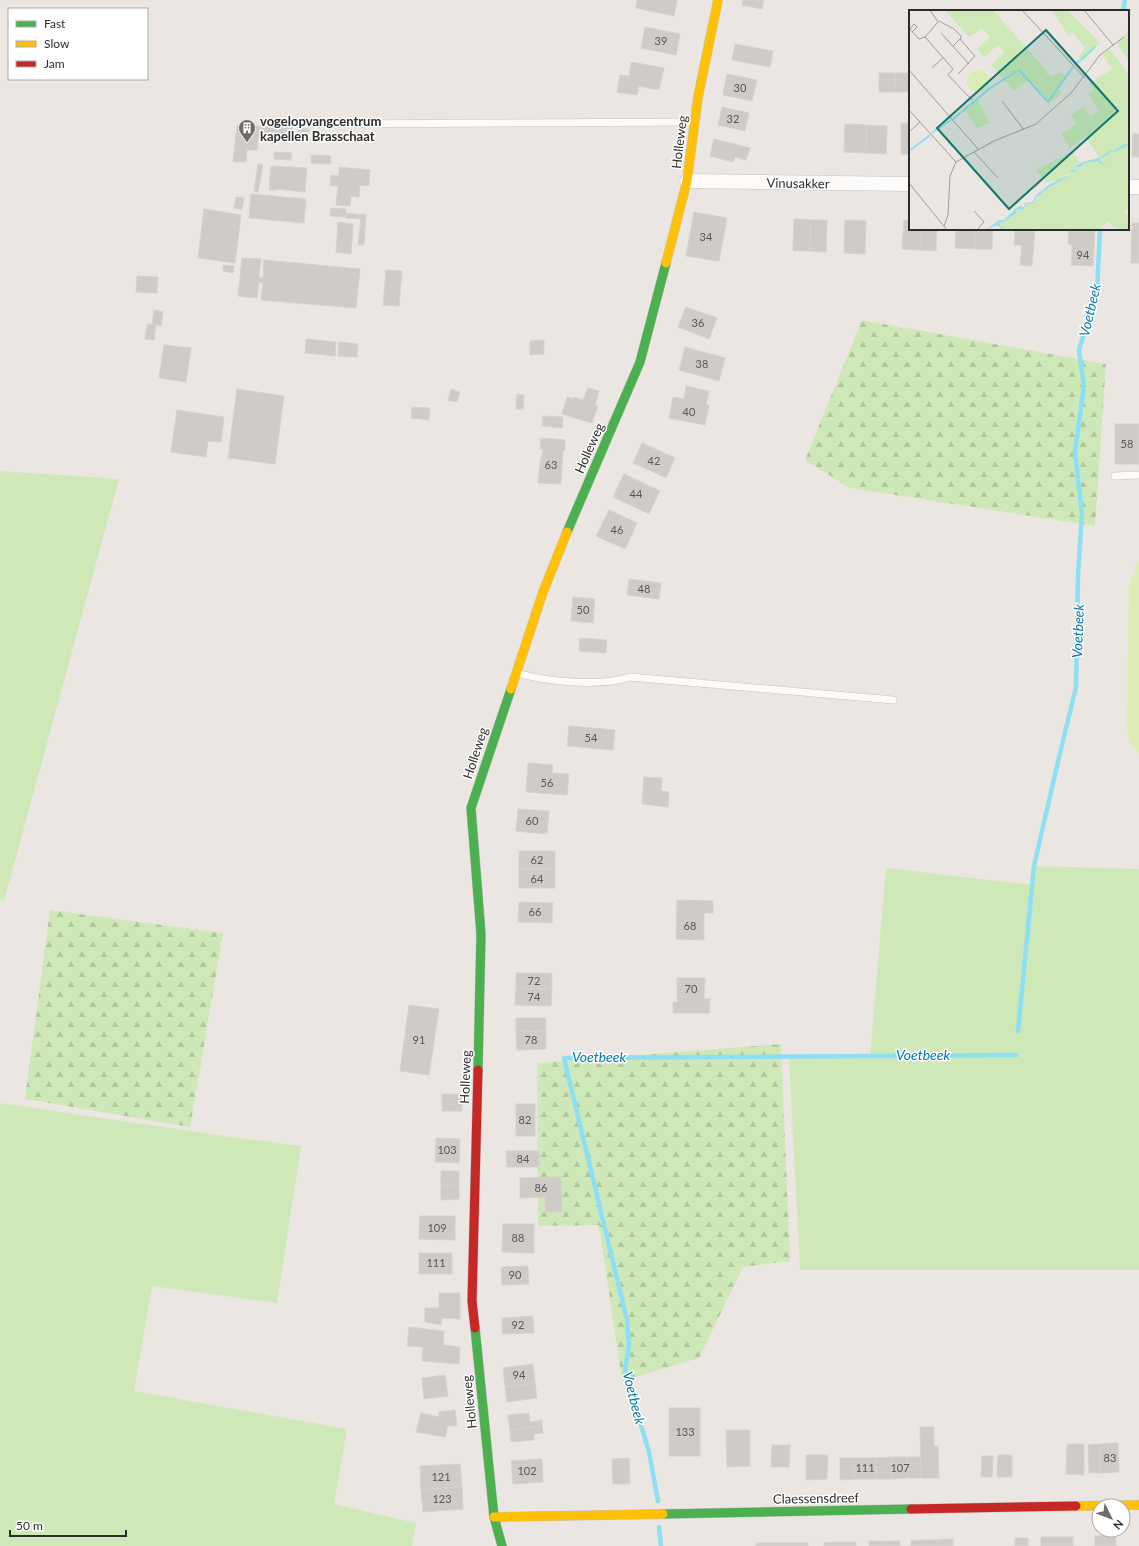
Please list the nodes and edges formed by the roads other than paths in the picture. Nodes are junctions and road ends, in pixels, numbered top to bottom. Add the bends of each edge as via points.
1 (718, 0) edge
2 (694, 122) junction
3 (320, 124) dead end
4 (687, 181) junction
5 (909, 184) edge
6 (1115, 476) dead end
7 (1139, 476) edge
8 (515, 673) junction
9 (893, 700) dead end
10 (1139, 1505) edge
11 (494, 1517) junction
12 (502, 1546) edge

1 - 2 street, Holleweg
2 - 3 lane
2 - 4 street, Holleweg
4 - 5 street, Vinusakker
4 - 8 street, Holleweg via 640,362 543,592
6 - 7 lane
8 - 9 lane via 534,678 599,683 630,677
8 - 11 street, Holleweg via 471,808 481,934 472,1302
10 - 11 street, Claessensdreef
11 - 12 street, Holleweg

